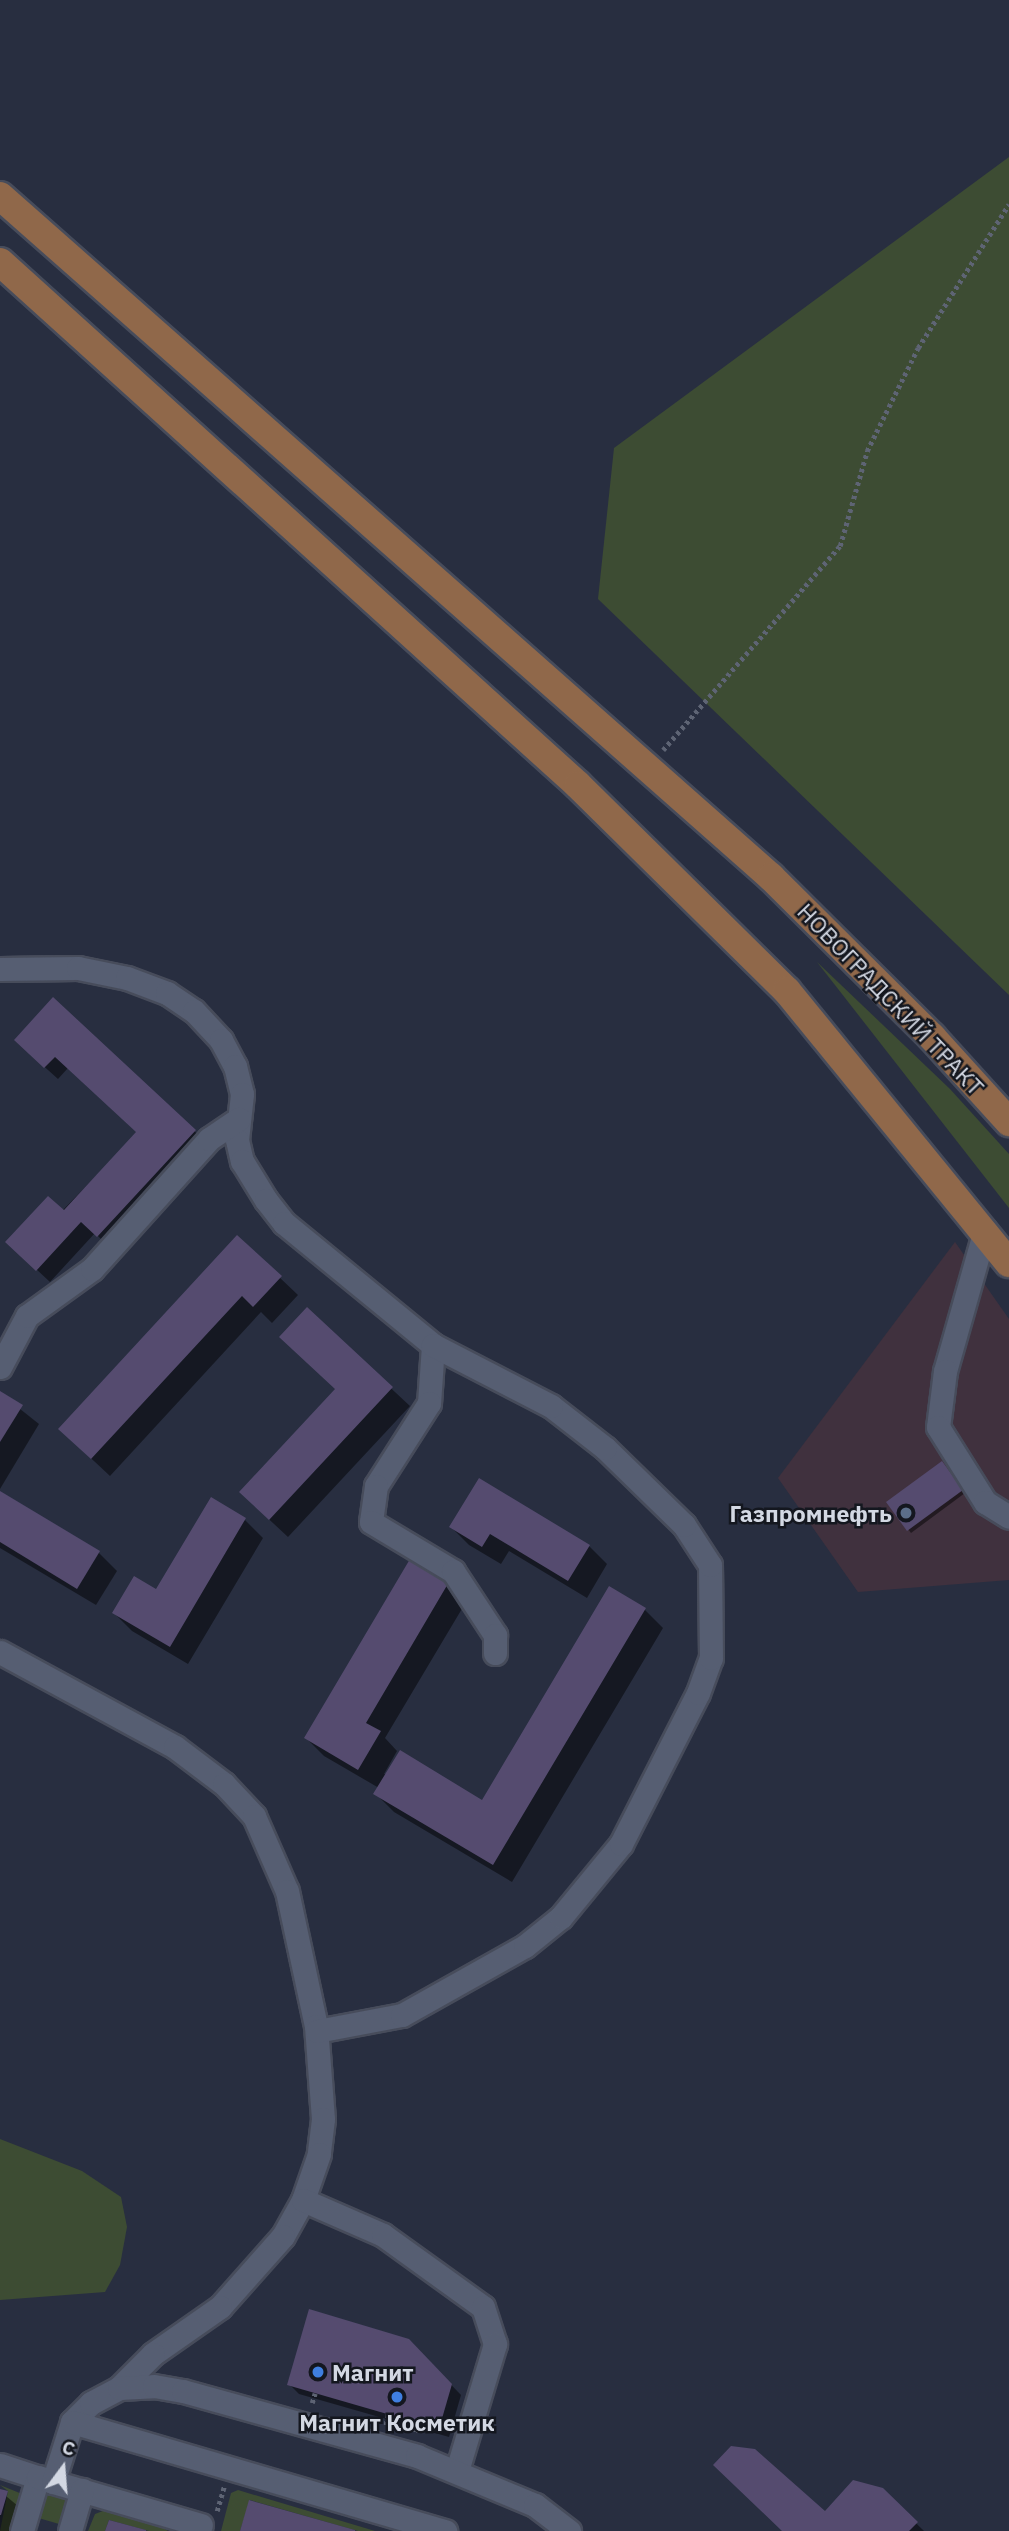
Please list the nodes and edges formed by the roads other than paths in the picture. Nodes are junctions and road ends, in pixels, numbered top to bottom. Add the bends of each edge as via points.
1 (0, 196) edge
2 (0, 262) edge
3 (0, 969) edge
4 (1007, 1117) edge
5 (239, 1119) junction
6 (985, 1230) junction
7 (1009, 1263) edge
8 (433, 1345) junction
9 (0, 1367) edge
10 (1009, 1517) edge
11 (0, 1652) edge
12 (495, 1653) dead end
13 (317, 2031) junction
14 (303, 2200) junction
15 (119, 2388) junction
16 (72, 2423) junction
17 (0, 2465) edge
18 (457, 2471) junction
19 (46, 2479) junction
20 (82, 2490) junction
21 (201, 2525) dead end
22 (417, 2527) edge
23 (22, 2531) edge
24 (70, 2531) edge
25 (445, 2531) edge
26 (569, 2531) edge

1 - 4 main road, НОВОГРАДСКИЙ ТРАКТ via 771,877
2 - 6 main road via 579,785 786,991
3 - 5 lane via 79,968 167,993 194,1011 221,1040 235,1066 242,1094
5 - 8 lane via 242,1161 284,1223
5 - 9 lane via 209,1139 92,1269 27,1316
6 - 7 main road
6 - 10 lane via 945,1371 938,1427 985,1502
8 - 12 lane via 429,1403 376,1486 371,1522 453,1571 495,1634
8 - 13 lane via 551,1406 605,1448 684,1525 710,1565 711,1658 698,1693 621,1844 561,1917 525,1946 402,2015
11 - 13 lane via 175,1747 224,1784 254,1816 287,1891
13 - 14 lane via 323,2119 319,2154
14 - 15 lane via 283,2236 220,2306 153,2354
14 - 18 lane via 383,2235 482,2307 495,2344
15 - 16 lane via 91,2403
15 - 18 lane via 154,2386 243,2404
16 - 19 lane
16 - 22 lane
17 - 19 lane
18 - 26 lane via 535,2505
19 - 20 lane
19 - 23 lane
20 - 21 lane
20 - 24 lane
22 - 25 lane

